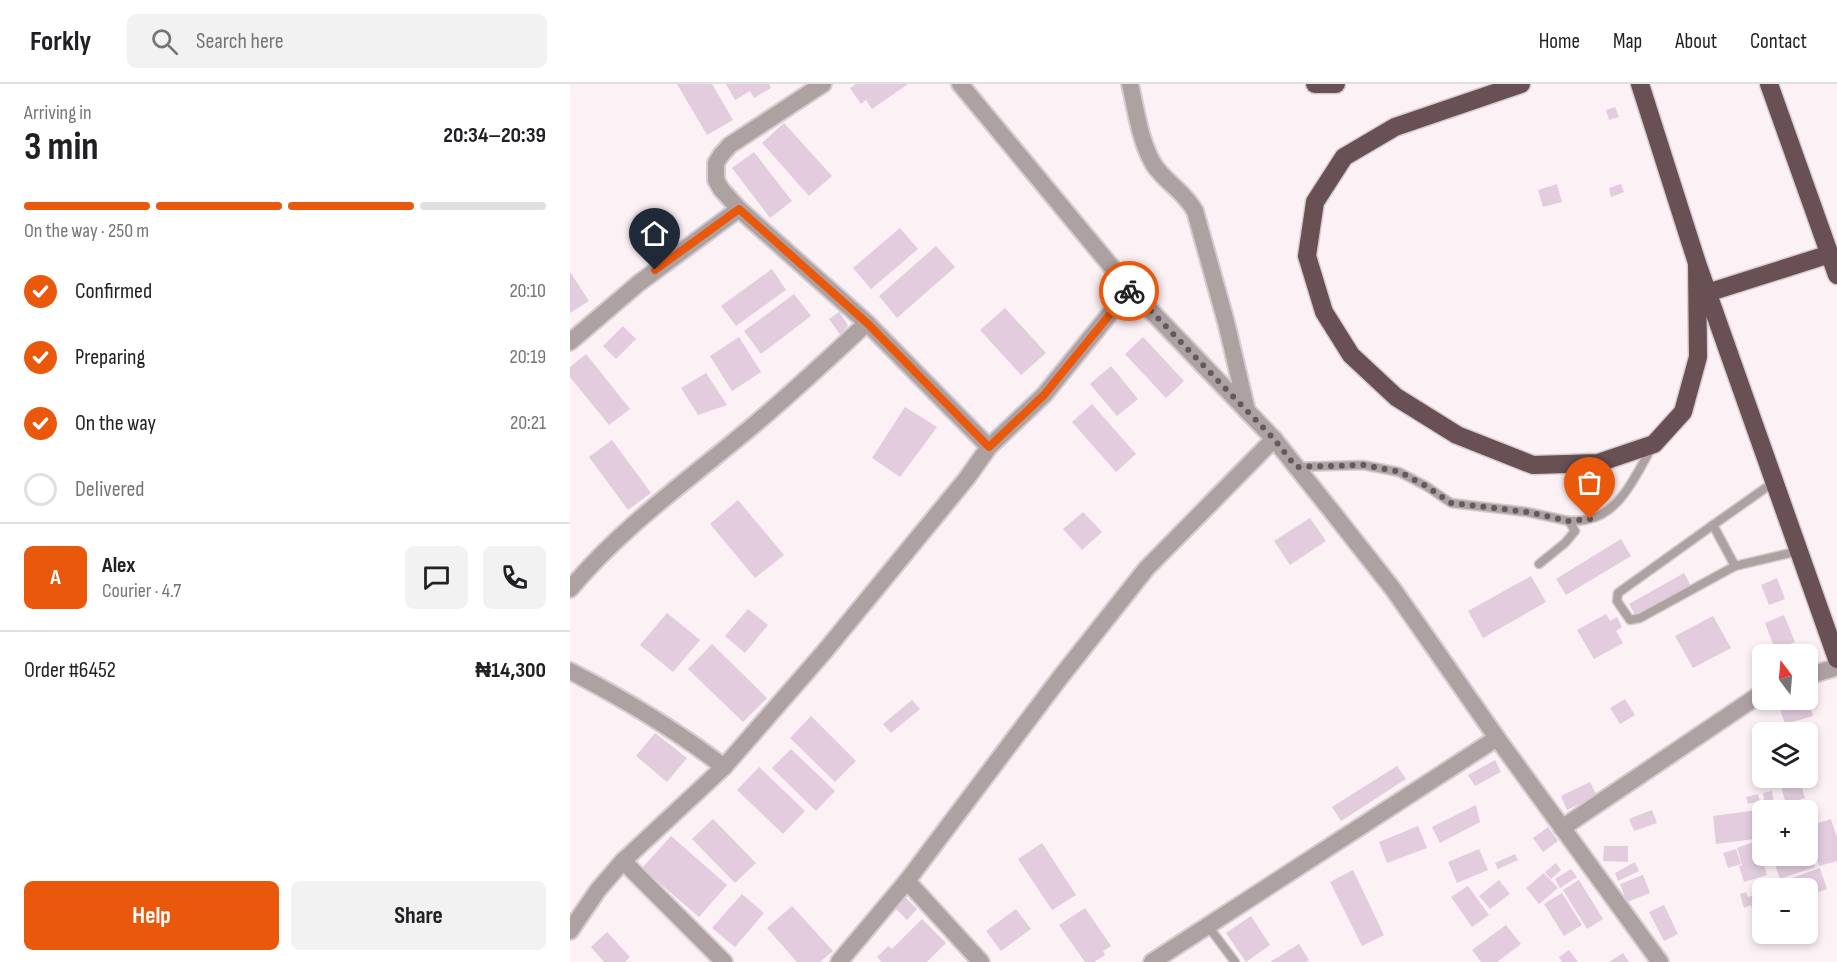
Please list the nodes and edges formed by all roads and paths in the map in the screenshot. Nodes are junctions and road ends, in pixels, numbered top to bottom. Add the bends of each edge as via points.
1 (823, 84) edge
2 (960, 84) edge
3 (1130, 84) edge
4 (1315, 84) edge
5 (1336, 84) edge
6 (1521, 84) edge
7 (1640, 84) edge
8 (1769, 84) edge
9 (739, 209) junction
10 (1830, 254) junction
11 (1697, 263) junction
12 (1837, 275) edge
13 (1130, 289) junction
14 (1707, 293) junction
15 (867, 323) junction
16 (570, 342) edge
17 (1247, 412) junction
18 (1274, 439) junction
19 (1654, 444) junction
20 (989, 447) junction
21 (1296, 467) junction
22 (1774, 481) junction
23 (1569, 521) junction
24 (1713, 525) junction
25 (1799, 552) junction
26 (1539, 564) dead end
27 (1735, 566) junction
28 (570, 589) edge
29 (1837, 659) edge
30 (1837, 667) edge
31 (570, 671) edge
32 (1818, 673) edge
33 (1752, 700) edge
34 (1497, 738) junction
35 (724, 767) junction
36 (1562, 828) junction
37 (623, 861) junction
38 (907, 881) junction
39 (1208, 926) junction
40 (570, 931) edge
41 (724, 962) edge
42 (839, 962) edge
43 (981, 962) edge
44 (1152, 962) edge
45 (1235, 962) edge
46 (1660, 962) edge

1 - 9 street via 730,145 721,155 716,163 716,180
2 - 13 street
3 - 17 street via 1154,164 1188,199 1194,211
4 - 5 highway
6 - 19 highway via 1395,126 1344,157 1315,202 1307,256 1324,312 1351,355 1396,397 1457,435 1533,465 1598,463
7 - 11 highway
8 - 10 highway
9 - 15 street
9 - 16 street via 639,283
10 - 12 highway
10 - 14 highway
11 - 14 highway
11 - 19 highway via 1698,357 1683,412
13 - 17 street
13 - 20 street via 1044,395
14 - 22 highway
15 - 20 street
15 - 28 street via 754,424 649,509
17 - 18 street
18 - 21 street
18 - 38 street via 1146,569
19 - 23 lane via 1623,496 1608,510 1590,519
20 - 35 street via 825,651
21 - 23 lane via 1363,465 1400,472 1451,503
21 - 34 street via 1393,589
22 - 24 lane
22 - 25 highway
23 - 26 lane via 1575,531
24 - 27 lane
24 - 27 lane via 1618,593 1617,601 1627,618 1635,620
25 - 27 lane
25 - 29 highway
30 - 32 street
31 - 35 street via 640,709
33 - 36 street
34 - 36 street
34 - 39 street
35 - 37 street
36 - 46 street
37 - 40 street via 597,890
37 - 41 street
38 - 42 street
38 - 43 street
39 - 44 street
39 - 45 lane

